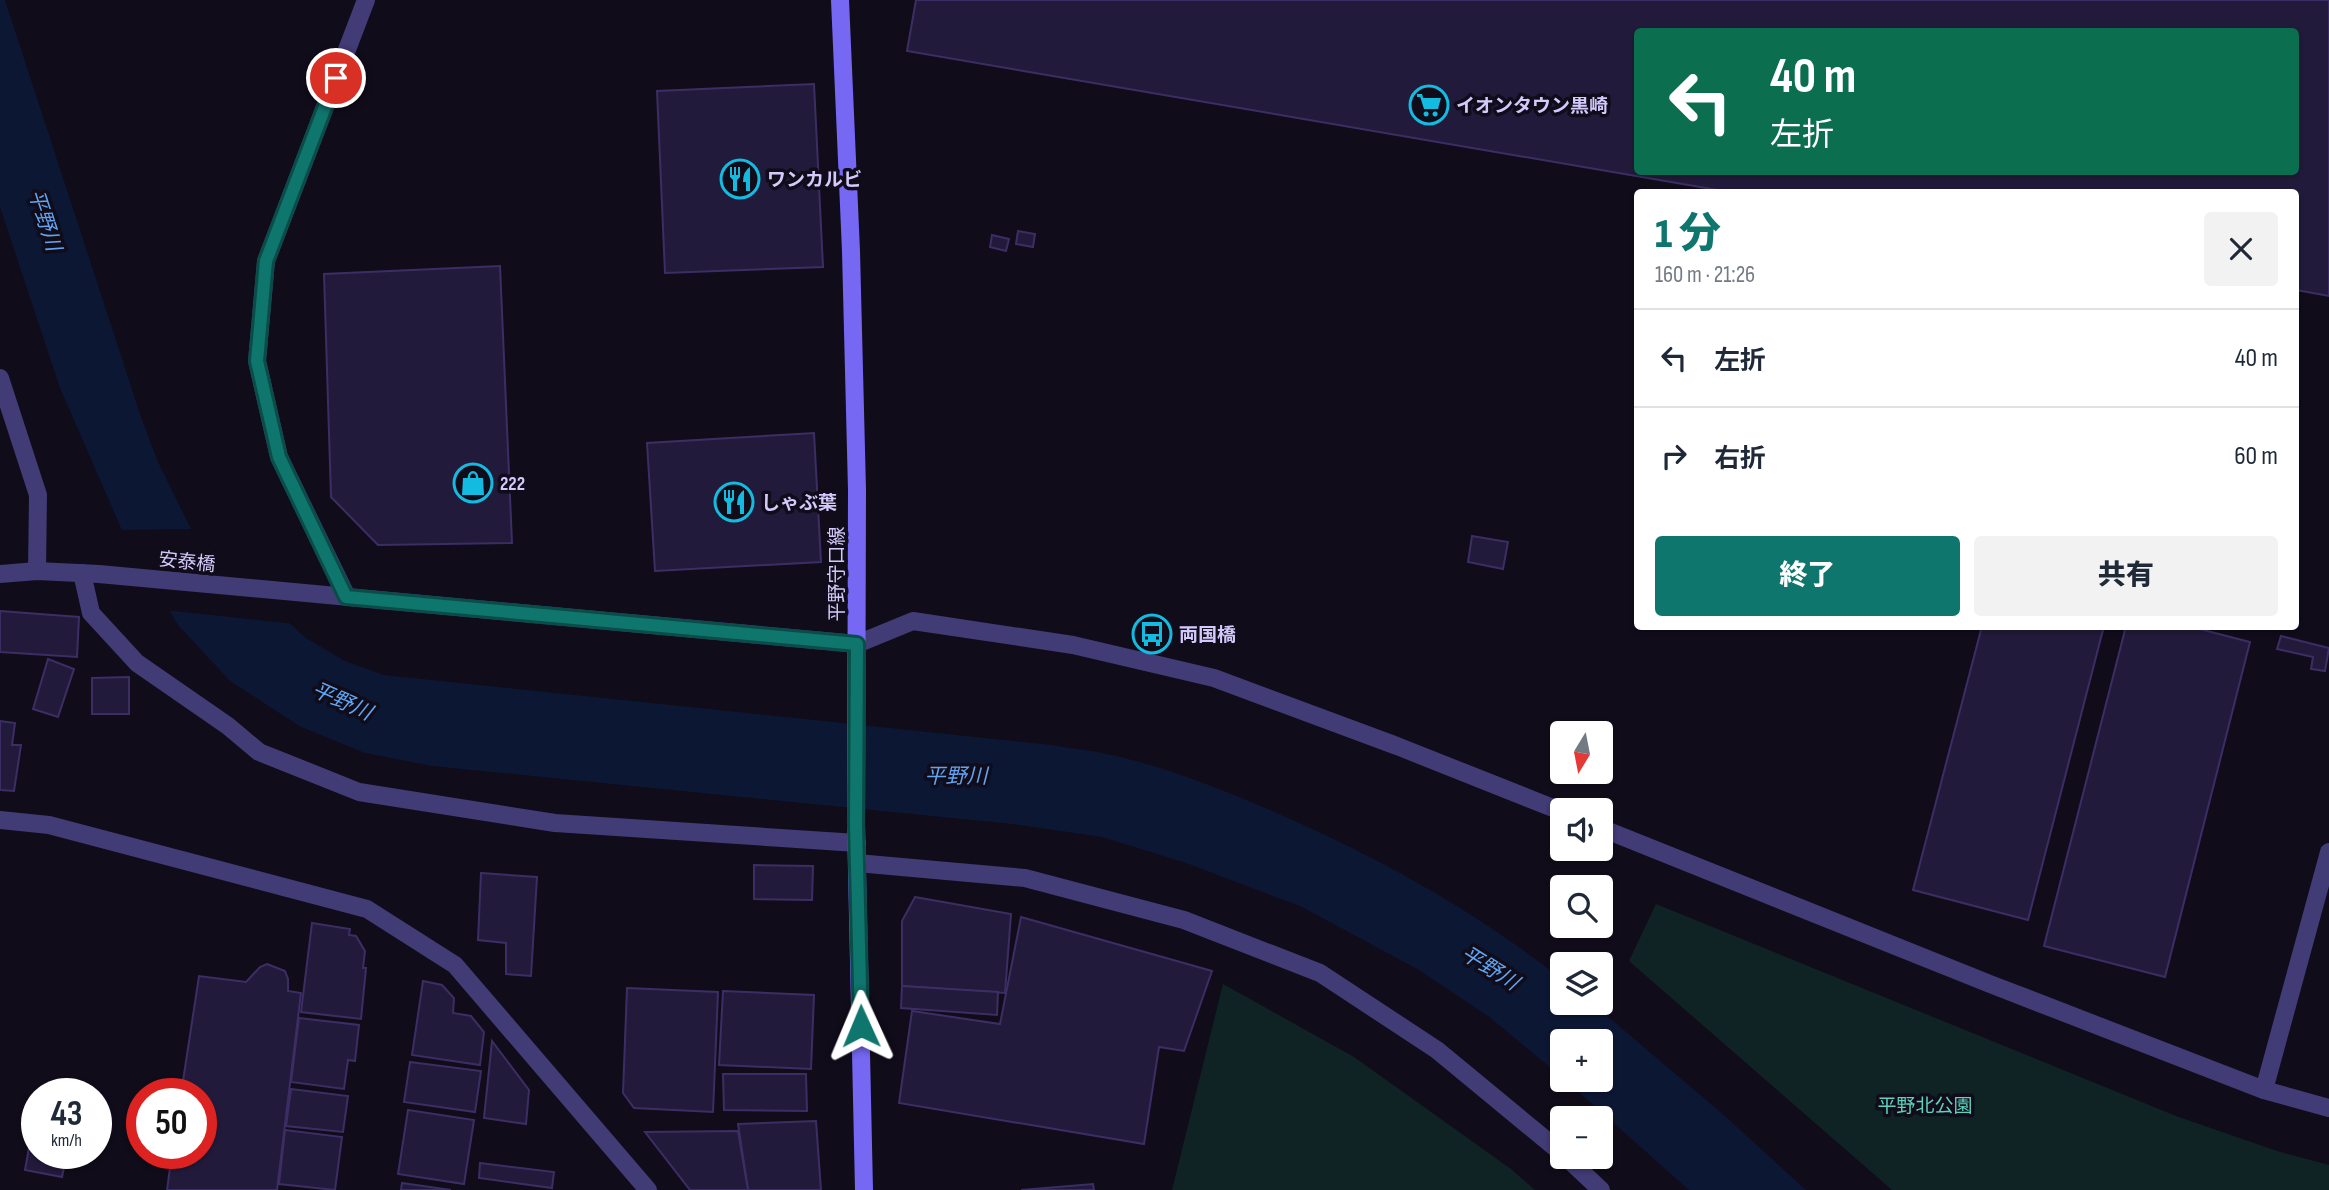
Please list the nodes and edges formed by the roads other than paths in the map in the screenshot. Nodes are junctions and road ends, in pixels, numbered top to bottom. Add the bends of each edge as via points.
1 (366, 0) edge
2 (840, 0) edge
3 (0, 378) edge
4 (37, 570) junction
5 (90, 573) junction
6 (0, 574) edge
7 (346, 597) junction
8 (857, 644) junction
9 (1550, 807) edge
10 (0, 820) edge
11 (1613, 833) edge
12 (857, 843) junction
13 (2329, 852) edge
14 (857, 863) junction
15 (2264, 1090) junction
16 (2329, 1108) edge
17 (1550, 1143) edge
18 (1579, 1169) edge
19 (648, 1190) edge
20 (864, 1190) edge
21 (1601, 1190) edge

1 - 7 street via 266,261 257,361 279,457
2 - 8 main road, 平野守口線 via 851,251
3 - 4 street via 38,495
4 - 5 street, 安泰橋
4 - 6 street, 安泰橋
5 - 7 street, 安泰橋
5 - 12 street via 91,613 137,663 260,752 359,792 555,823
7 - 8 street, 安泰橋
8 - 9 street via 913,621 1073,645 1214,678
8 - 12 main road, 平野守口線
10 - 19 street via 50,825 367,909 455,964
11 - 15 street
12 - 14 main road, 平野守口線
13 - 15 street
14 - 17 street via 1025,878 1184,920 1320,973 1437,1050
14 - 20 main road, 平野守口線
15 - 16 street
18 - 21 street

